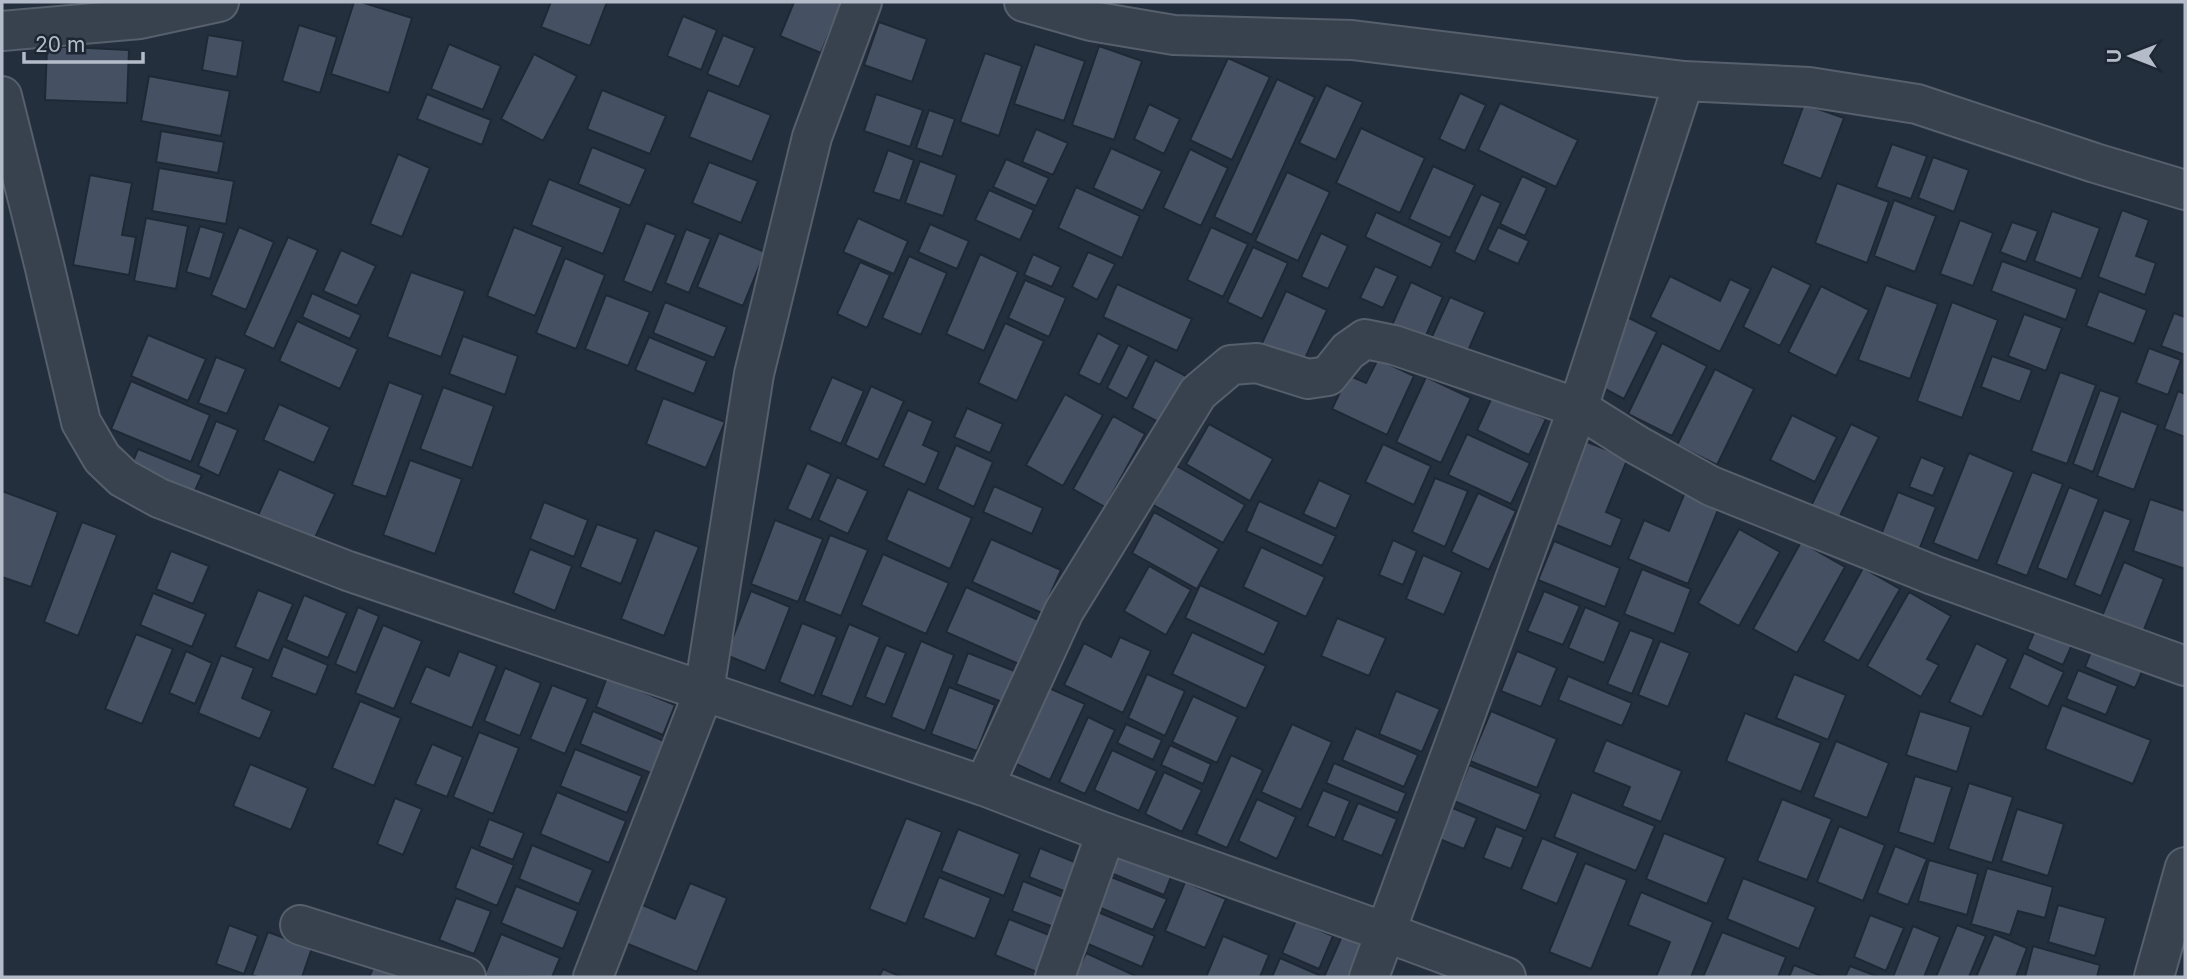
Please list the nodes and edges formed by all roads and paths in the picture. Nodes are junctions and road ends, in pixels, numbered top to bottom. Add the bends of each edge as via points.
1 (219, 2) edge
2 (862, 2) edge
3 (1024, 2) edge
4 (2, 31) edge
5 (1684, 81) junction
6 (2, 96) edge
7 (2185, 190) edge
8 (1577, 408) junction
9 (2185, 666) edge
10 (704, 691) junction
11 (984, 786) junction
12 (1106, 833) junction
13 (2185, 867) edge
14 (300, 925) dead end
15 (1385, 932) junction
16 (466, 977) edge
17 (593, 977) edge
18 (1055, 977) edge
19 (1368, 977) edge
20 (1506, 977) edge
21 (2154, 977) edge

1 - 4 street via 140,19
2 - 10 street via 812,137 754,374
3 - 5 street via 1091,21 1174,35 1352,40
5 - 7 street via 1809,87 1917,104
5 - 8 street
6 - 10 street via 81,422 102,458 123,478 159,498 348,571
8 - 9 street via 1711,486 1933,575
8 - 11 street via 1366,339 1348,351 1328,376 1308,379 1257,363 1231,365 1198,393 1064,611
8 - 15 street
10 - 11 street
10 - 17 street
11 - 12 street
12 - 15 street
12 - 18 street
13 - 21 street
14 - 16 street
15 - 19 street
15 - 20 street

